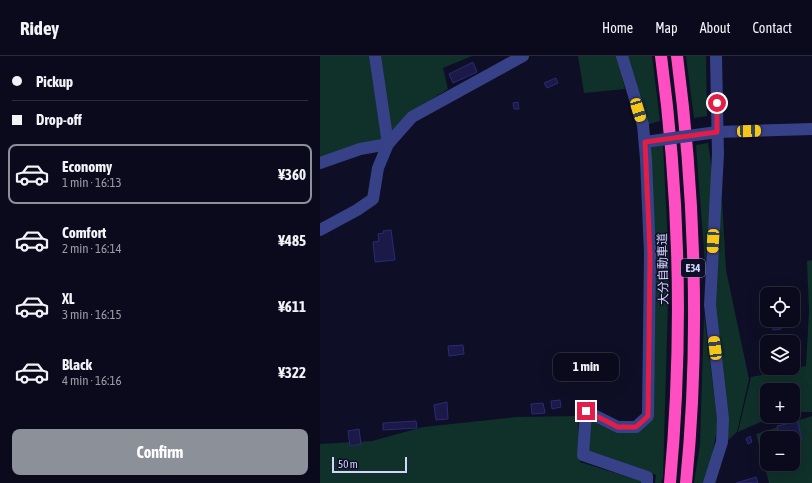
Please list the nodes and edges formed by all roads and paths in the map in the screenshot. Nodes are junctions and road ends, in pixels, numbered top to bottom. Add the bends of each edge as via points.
1 (375, 56) edge
2 (523, 56) edge
3 (622, 56) edge
4 (661, 56) edge
5 (677, 56) edge
6 (716, 56) edge
7 (812, 129) edge
8 (717, 132) junction
9 (645, 142) junction
10 (388, 144) junction
11 (320, 163) edge
12 (320, 230) edge
13 (670, 480) edge
14 (686, 482) edge
15 (647, 483) edge
16 (710, 483) edge

1 - 10 street
2 - 10 street via 412,117
3 - 9 street via 643,125
4 - 13 highway, 大分自動車道 / E34 via 668,109 678,264 677,376
5 - 14 highway, E34 via 684,116 693,263 692,376
6 - 8 street
7 - 8 street
8 - 9 street, bridge
8 - 16 street via 710,305 723,419 722,442
9 - 15 street via 650,254 648,416 636,427 618,427 586,411 583,455 647,477
10 - 11 street via 360,149 335,160
10 - 12 street via 378,168 372,199

